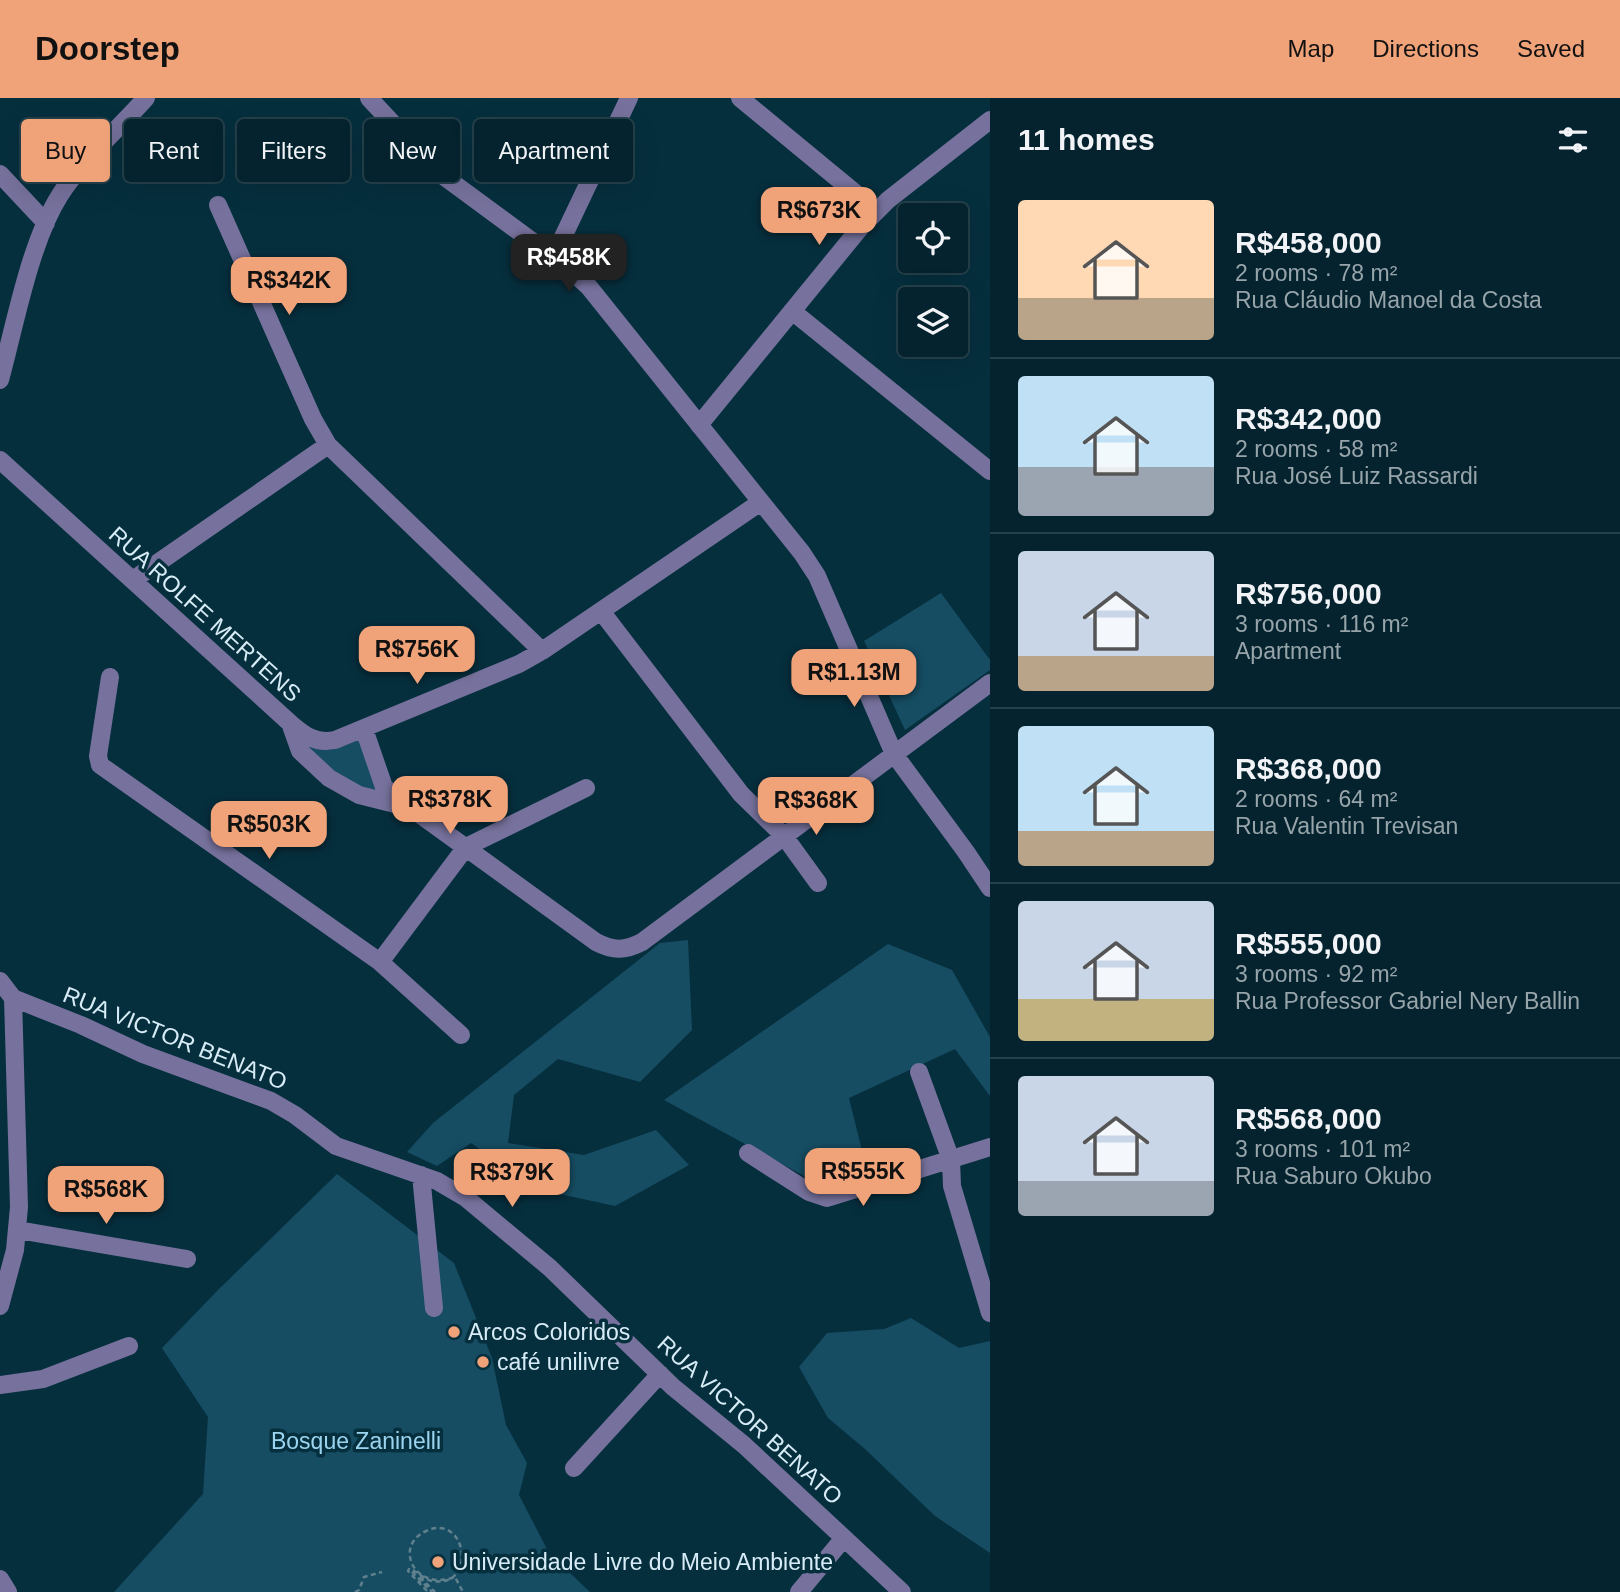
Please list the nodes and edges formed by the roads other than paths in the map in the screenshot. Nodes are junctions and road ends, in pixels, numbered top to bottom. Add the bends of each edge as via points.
1 (146, 98) edge
2 (369, 98) edge
3 (629, 98) edge
4 (740, 98) edge
5 (990, 120) edge
6 (0, 174) edge
7 (218, 205) dead end
8 (877, 211) junction
9 (46, 223) junction
10 (553, 258) junction
11 (792, 311) junction
12 (0, 380) edge
13 (699, 425) junction
14 (328, 445) junction
15 (0, 460) edge
16 (990, 471) edge
17 (761, 502) junction
18 (132, 580) junction
19 (601, 611) junction
20 (542, 651) junction
21 (110, 677) dead end
22 (990, 683) edge
23 (290, 723) junction
24 (364, 729) junction
25 (894, 754) junction
26 (586, 788) dead end
27 (411, 808) junction
28 (784, 836) junction
29 (466, 847) junction
30 (818, 883) dead end
31 (990, 888) edge
32 (380, 962) junction
33 (0, 981) edge
34 (13, 998) junction
35 (461, 1035) dead end
36 (919, 1072) dead end
37 (990, 1147) edge
38 (748, 1153) dead end
39 (951, 1160) junction
40 (421, 1175) junction
41 (18, 1230) junction
42 (187, 1259) dead end
43 (0, 1306) edge
44 (434, 1308) dead end
45 (990, 1312) edge
46 (129, 1346) dead end
47 (660, 1374) junction
48 (0, 1385) edge
49 (574, 1468) dead end
50 (844, 1538) junction
51 (0, 1579) edge
52 (8, 1592) edge
53 (799, 1592) edge
54 (902, 1592) edge

1 - 9 street via 65,187
2 - 10 street via 438,172
3 - 10 street
4 - 8 street
5 - 8 street
6 - 9 street
7 - 14 street
8 - 11 street
9 - 12 street
10 - 13 street via 599,298
11 - 13 street
11 - 16 street
13 - 17 street
14 - 18 street
14 - 20 street
15 - 18 street, RUA ROLFE MERTENS
17 - 19 street
17 - 25 street via 817,576
18 - 23 street, RUA ROLFE MERTENS
19 - 20 street
19 - 28 street via 741,794
20 - 24 street
21 - 32 street via 100,765
22 - 25 street
23 - 24 street via 305,736 321,741
23 - 27 street, RUA ROLFE MERTENS via 300,751 330,778 359,795
24 - 27 street via 384,788
25 - 28 street
25 - 31 street
26 - 29 street
27 - 29 street, RUA ROLFE MERTENS
28 - 29 street, RUA ROLFE MERTENS via 642,942 621,950 596,942
28 - 30 street
29 - 32 street
32 - 35 street
33 - 34 street
34 - 40 street, RUA VICTOR BENATO via 143,1054 271,1101 336,1146
34 - 41 street
36 - 39 street
37 - 39 street
38 - 39 street via 809,1192 827,1198
39 - 45 street via 952,1186
40 - 44 street
40 - 47 street, RUA VICTOR BENATO via 452,1188 506,1228
41 - 42 street
41 - 43 street
46 - 48 street via 43,1379
47 - 49 street
47 - 50 street, RUA VICTOR BENATO
50 - 53 street
50 - 54 street, RUA VICTOR BENATO
51 - 52 street

